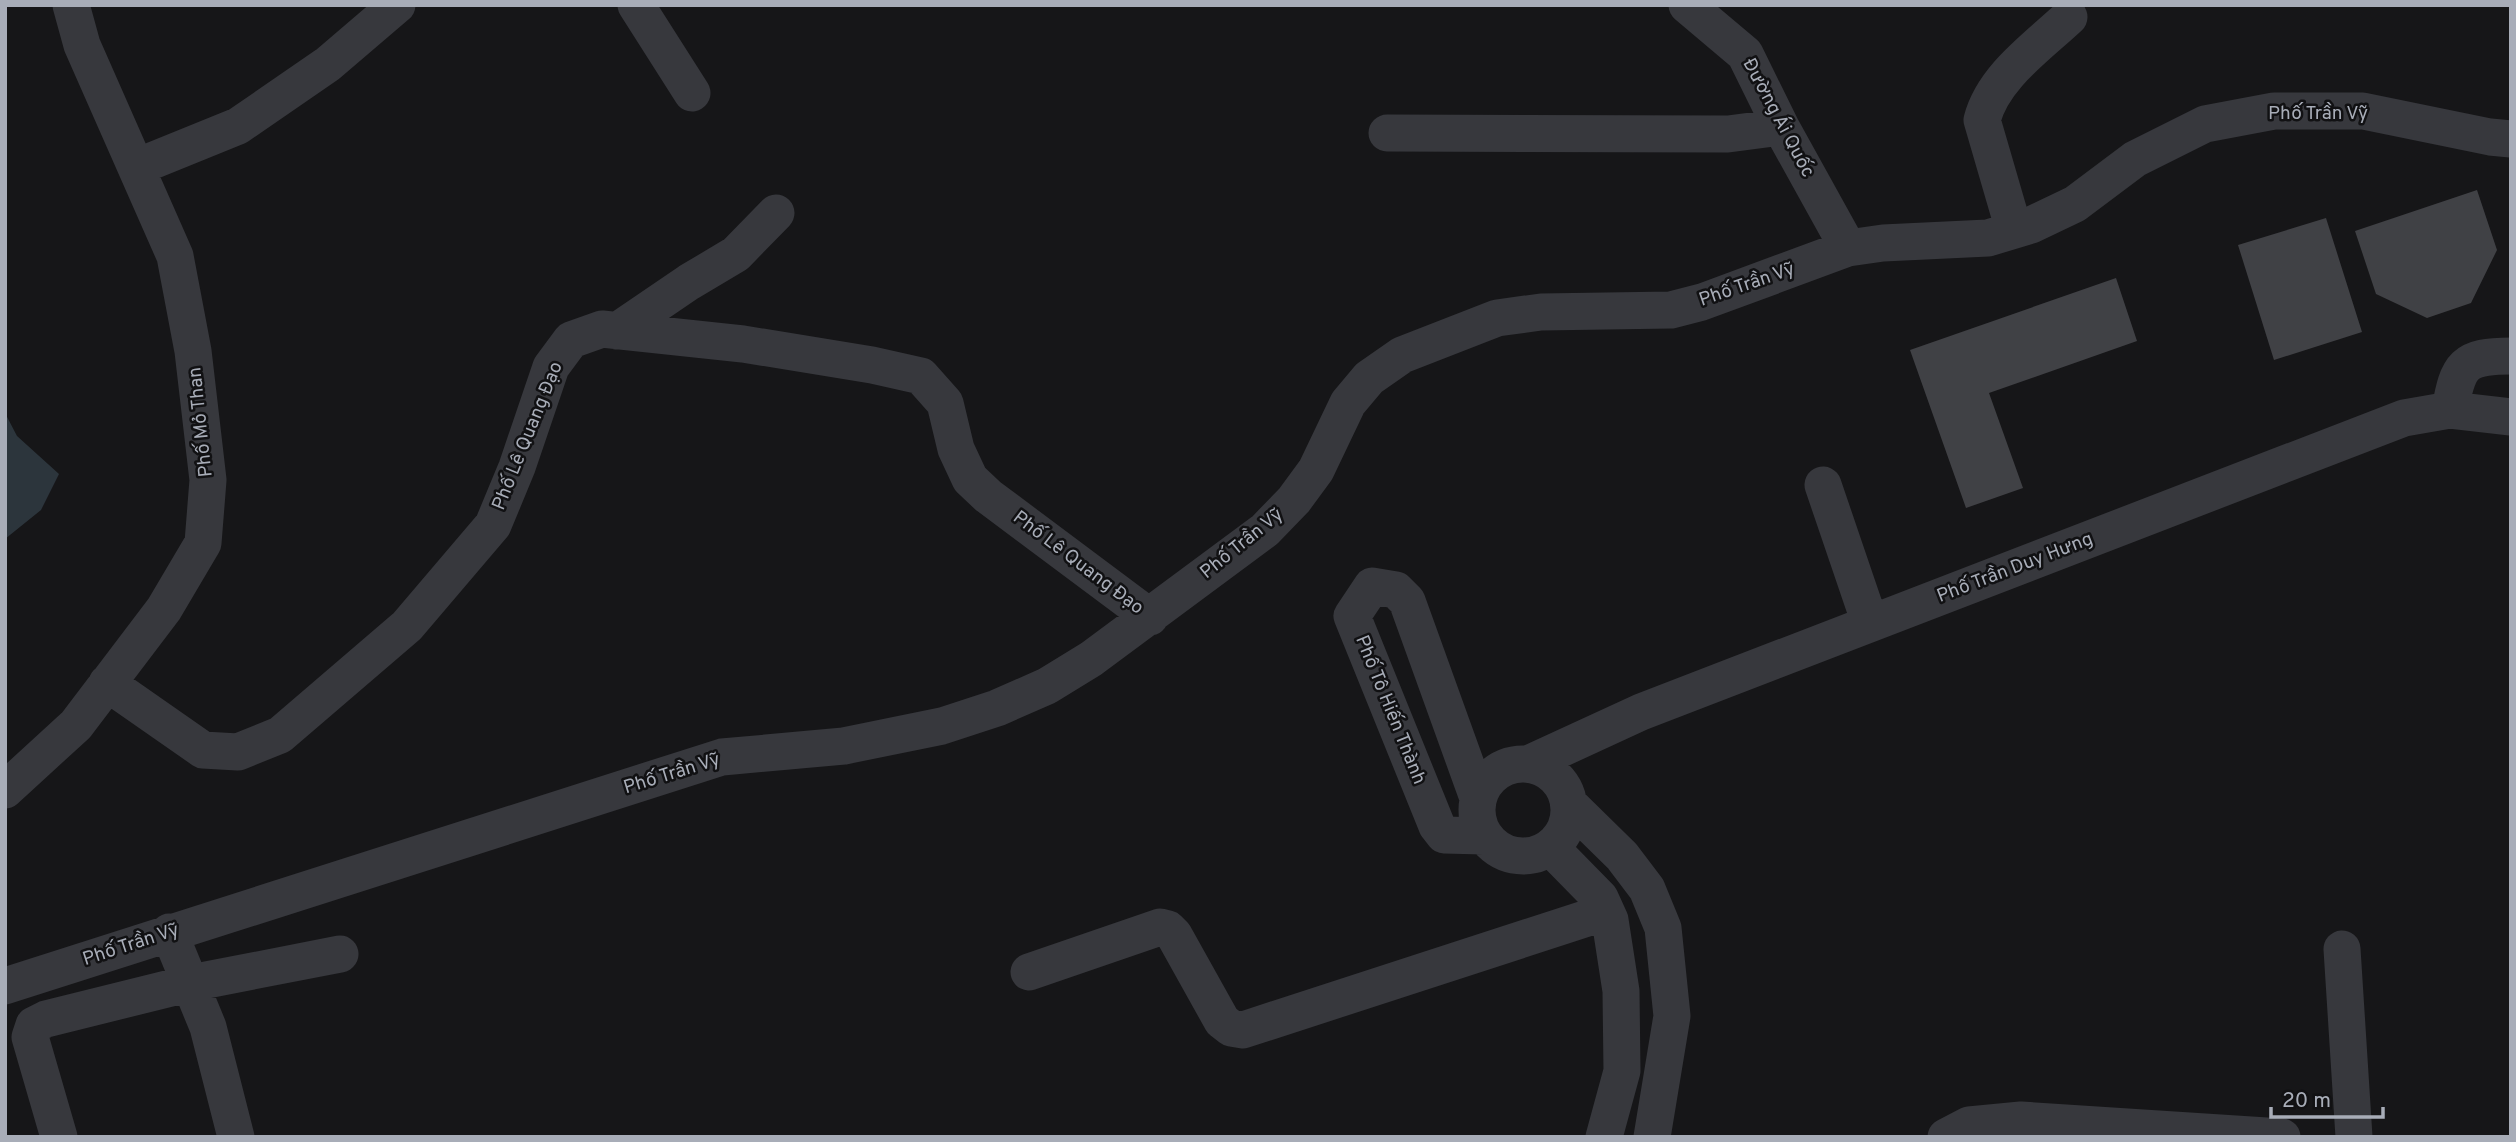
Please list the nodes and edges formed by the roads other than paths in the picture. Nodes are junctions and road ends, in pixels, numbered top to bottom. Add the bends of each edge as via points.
1 (71, 5) edge
2 (397, 5) edge
3 (636, 5) edge
4 (1687, 5) edge
5 (2069, 17) dead end
6 (692, 93) dead end
7 (1781, 127) junction
8 (1387, 134) dead end
9 (2511, 139) edge
10 (137, 167) junction
11 (776, 213) dead end
12 (2014, 230) junction
13 (1848, 248) junction
14 (617, 331) junction
15 (2511, 356) edge
16 (2450, 410) junction
17 (2511, 417) edge
18 (1823, 485) dead end
19 (1150, 617) junction
20 (1870, 624) junction
21 (107, 683) junction
22 (1528, 764) junction
23 (5, 790) edge
24 (1478, 798) junction
25 (1570, 805) junction
26 (1484, 836) junction
27 (1550, 848) junction
28 (1606, 912) junction
29 (169, 932) junction
30 (2342, 949) dead end
31 (340, 954) dead end
32 (1029, 972) dead end
33 (191, 983) junction
34 (5, 986) edge
35 (58, 1137) edge
36 (236, 1137) edge
37 (1604, 1137) edge
38 (1653, 1137) edge
39 (1946, 1137) edge
40 (2282, 1137) edge
41 (2354, 1137) edge

1 - 10 street, Phố Mỏ Than via 82,45
2 - 10 street via 328,64 238,126
3 - 6 street
4 - 7 street, Đường Ái Quốc via 1745,54
5 - 12 street via 1998,85 1982,120
7 - 8 street via 1728,134
7 - 13 street, Đường Ái Quốc
9 - 12 street, Phố Trần Vỹ via 2363,111 2274,111 2205,124 2135,159 2075,204
10 - 21 street, Phố Mỏ Than via 175,256 193,351 208,480 203,542 164,609
11 - 14 street via 736,254
12 - 13 street, Phố Trần Vỹ via 1988,238
13 - 19 street, Phố Trần Vỹ via 1692,305 1671,310 1541,312 1497,318 1402,355 1369,377 1348,403 1316,470 1294,500 1265,530
14 - 19 street, Phố Lê Quang Đạo via 743,344 921,376 945,403 956,449 970,479
14 - 21 street, Phố Lê Quang Đạo via 602,329 571,340 551,367 493,525 407,626 280,735 238,752 203,750
15 - 16 street via 2485,356 2466,364 2456,378
16 - 17 street, Phố Trần Duy Hưng
16 - 20 street, Phố Trần Duy Hưng via 2404,418
18 - 20 street
19 - 29 street, Phố Trần Vỹ via 1046,686 997,708 845,746 722,757
20 - 22 street, Phố Trần Duy Hưng via 1641,712
21 - 23 street, Phố Mỏ Than via 76,725
22 - 24 street via 1516,764 1492,776
22 - 25 street via 1554,775
24 - 26 street, Phố Tô Hiến Thành via 1478,824
24 - 26 street, Phố Tô Hiến Thành via 1407,601 1396,590 1372,586 1352,616 1437,826 1444,835
25 - 27 street via 1566,829
25 - 38 street via 1622,856 1647,889 1663,928 1672,1016
26 - 27 street via 1494,847 1522,857
27 - 28 street via 1600,898
28 - 32 street via 1243,1030 1222,1021 1168,929 1160,927
28 - 37 street via 1621,990 1622,1071
29 - 33 street
29 - 34 street, Phố Trần Vỹ
30 - 41 street
31 - 33 street
33 - 35 street via 34,1025 30,1037
33 - 36 street via 208,1027
39 - 40 street via 1969,1125 2021,1120

